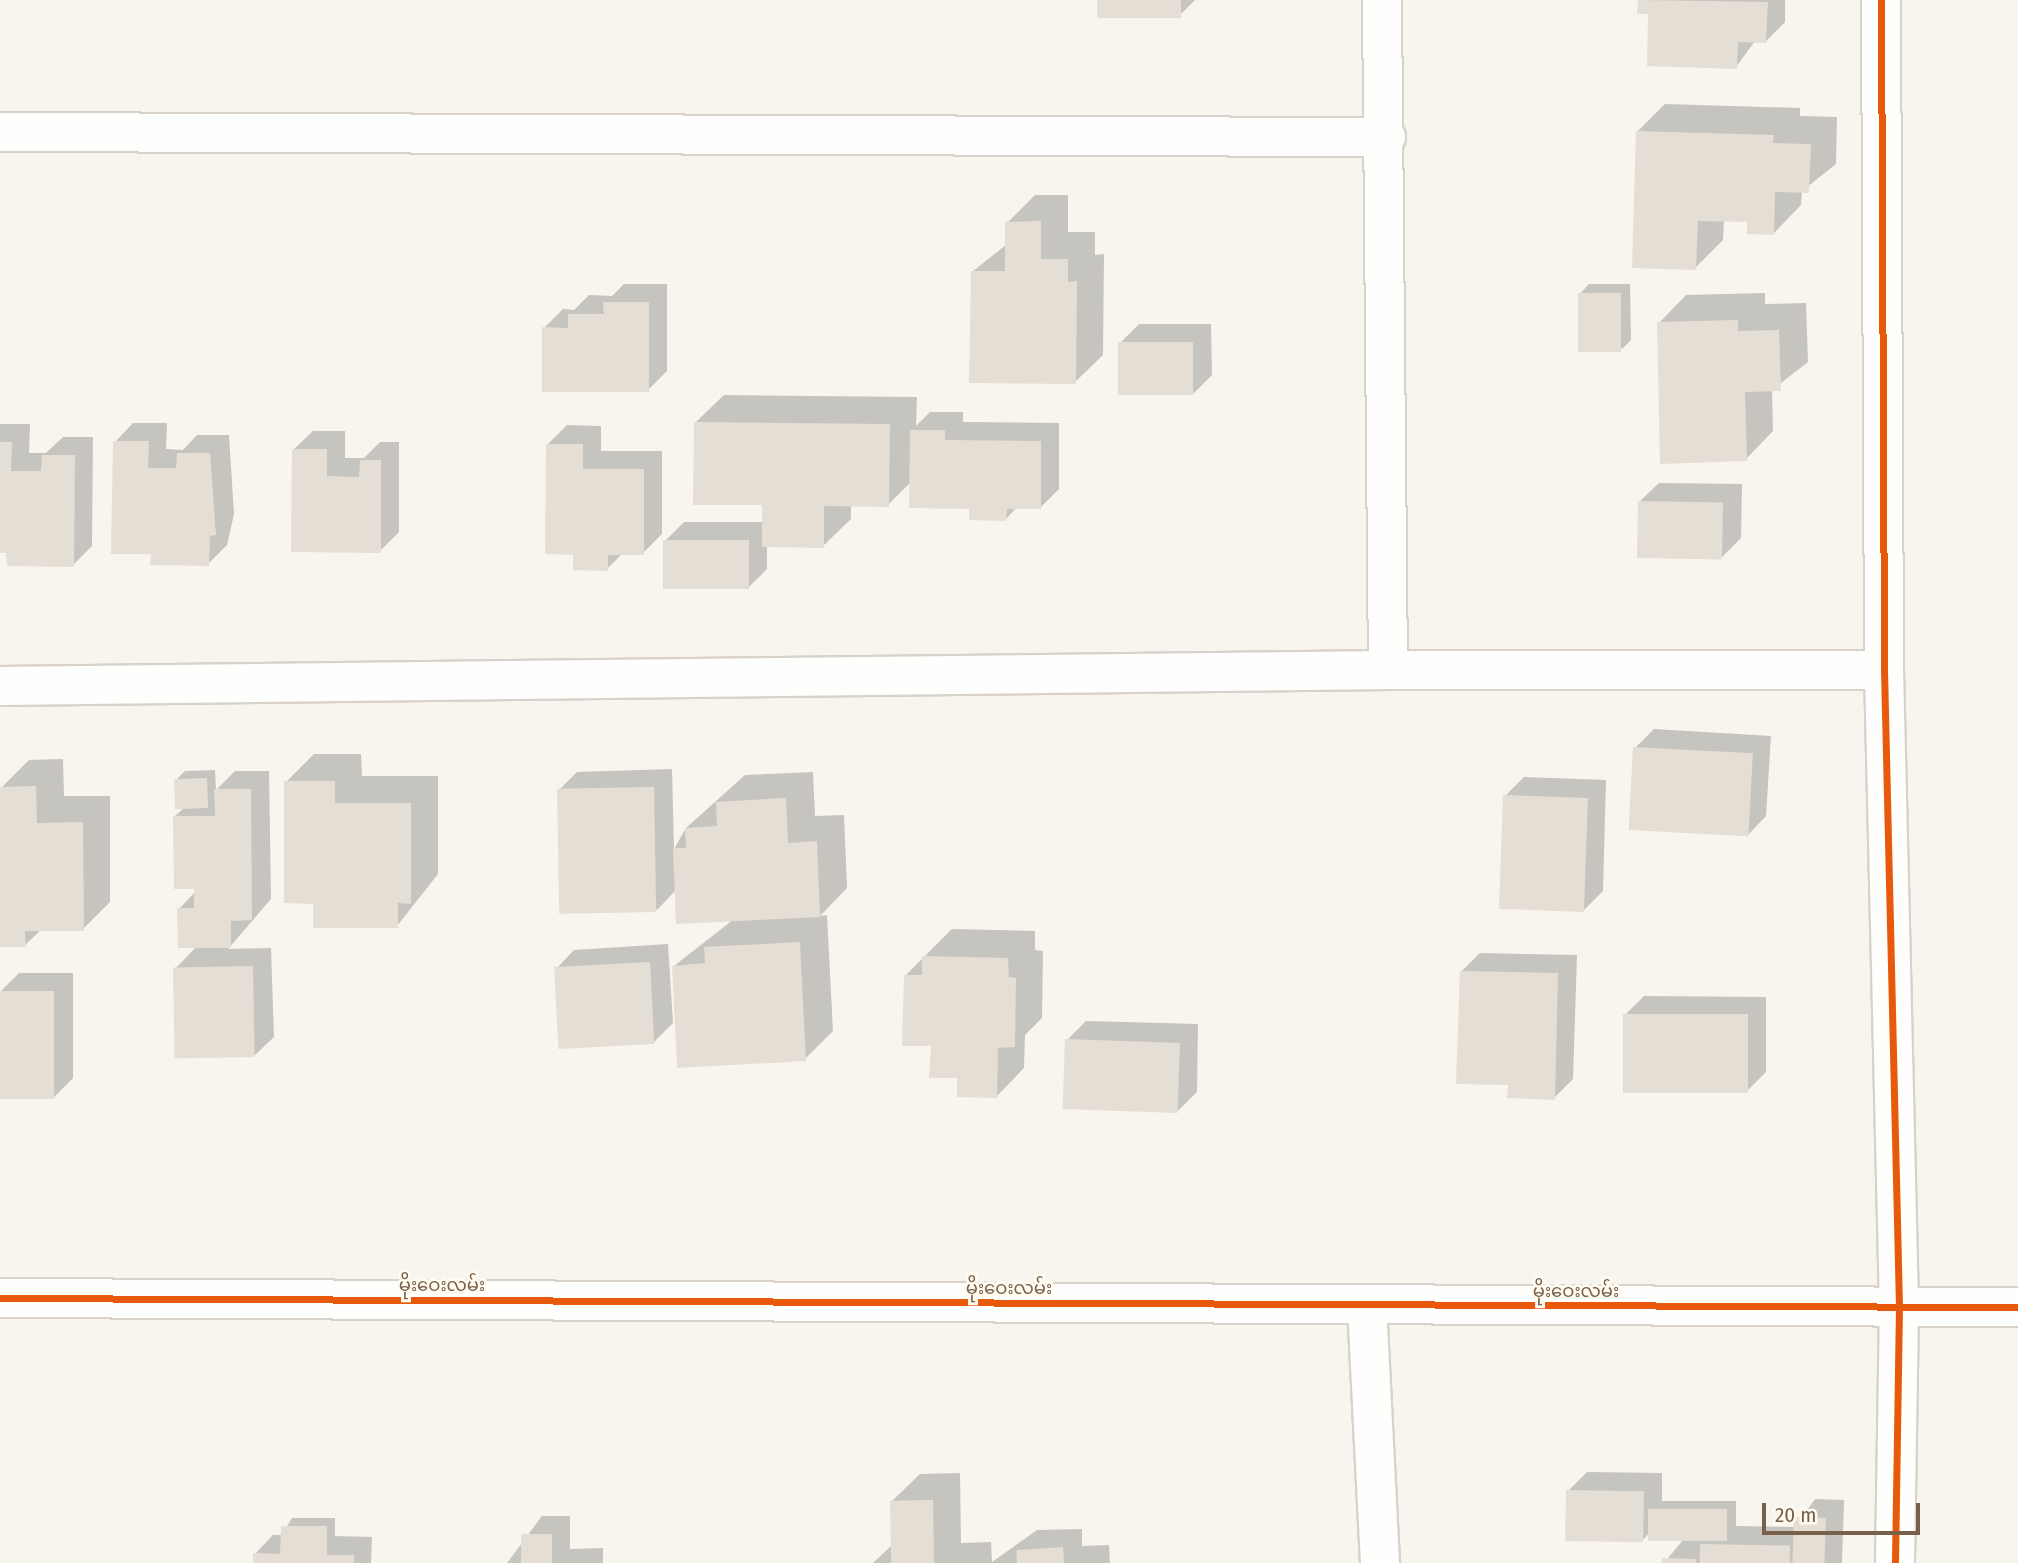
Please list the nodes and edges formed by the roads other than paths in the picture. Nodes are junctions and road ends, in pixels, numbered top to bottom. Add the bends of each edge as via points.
1 (1382, 0) edge
2 (1881, 0) edge
3 (0, 132) edge
4 (1386, 137) junction
5 (1388, 670) junction
6 (1884, 670) junction
7 (0, 686) edge
8 (0, 1298) edge
9 (1367, 1306) junction
10 (1899, 1307) junction
11 (2018, 1307) edge
12 (1380, 1563) edge
13 (1895, 1563) edge

1 - 4 street
2 - 6 street
3 - 4 street
4 - 5 street
5 - 6 street
5 - 7 street
6 - 10 street
8 - 9 street, မိုးဝေးလမ်း
9 - 10 street, မိုးဝေးလမ်း
9 - 12 street
10 - 11 street, မိုးဝေးလမ်း
10 - 13 street

